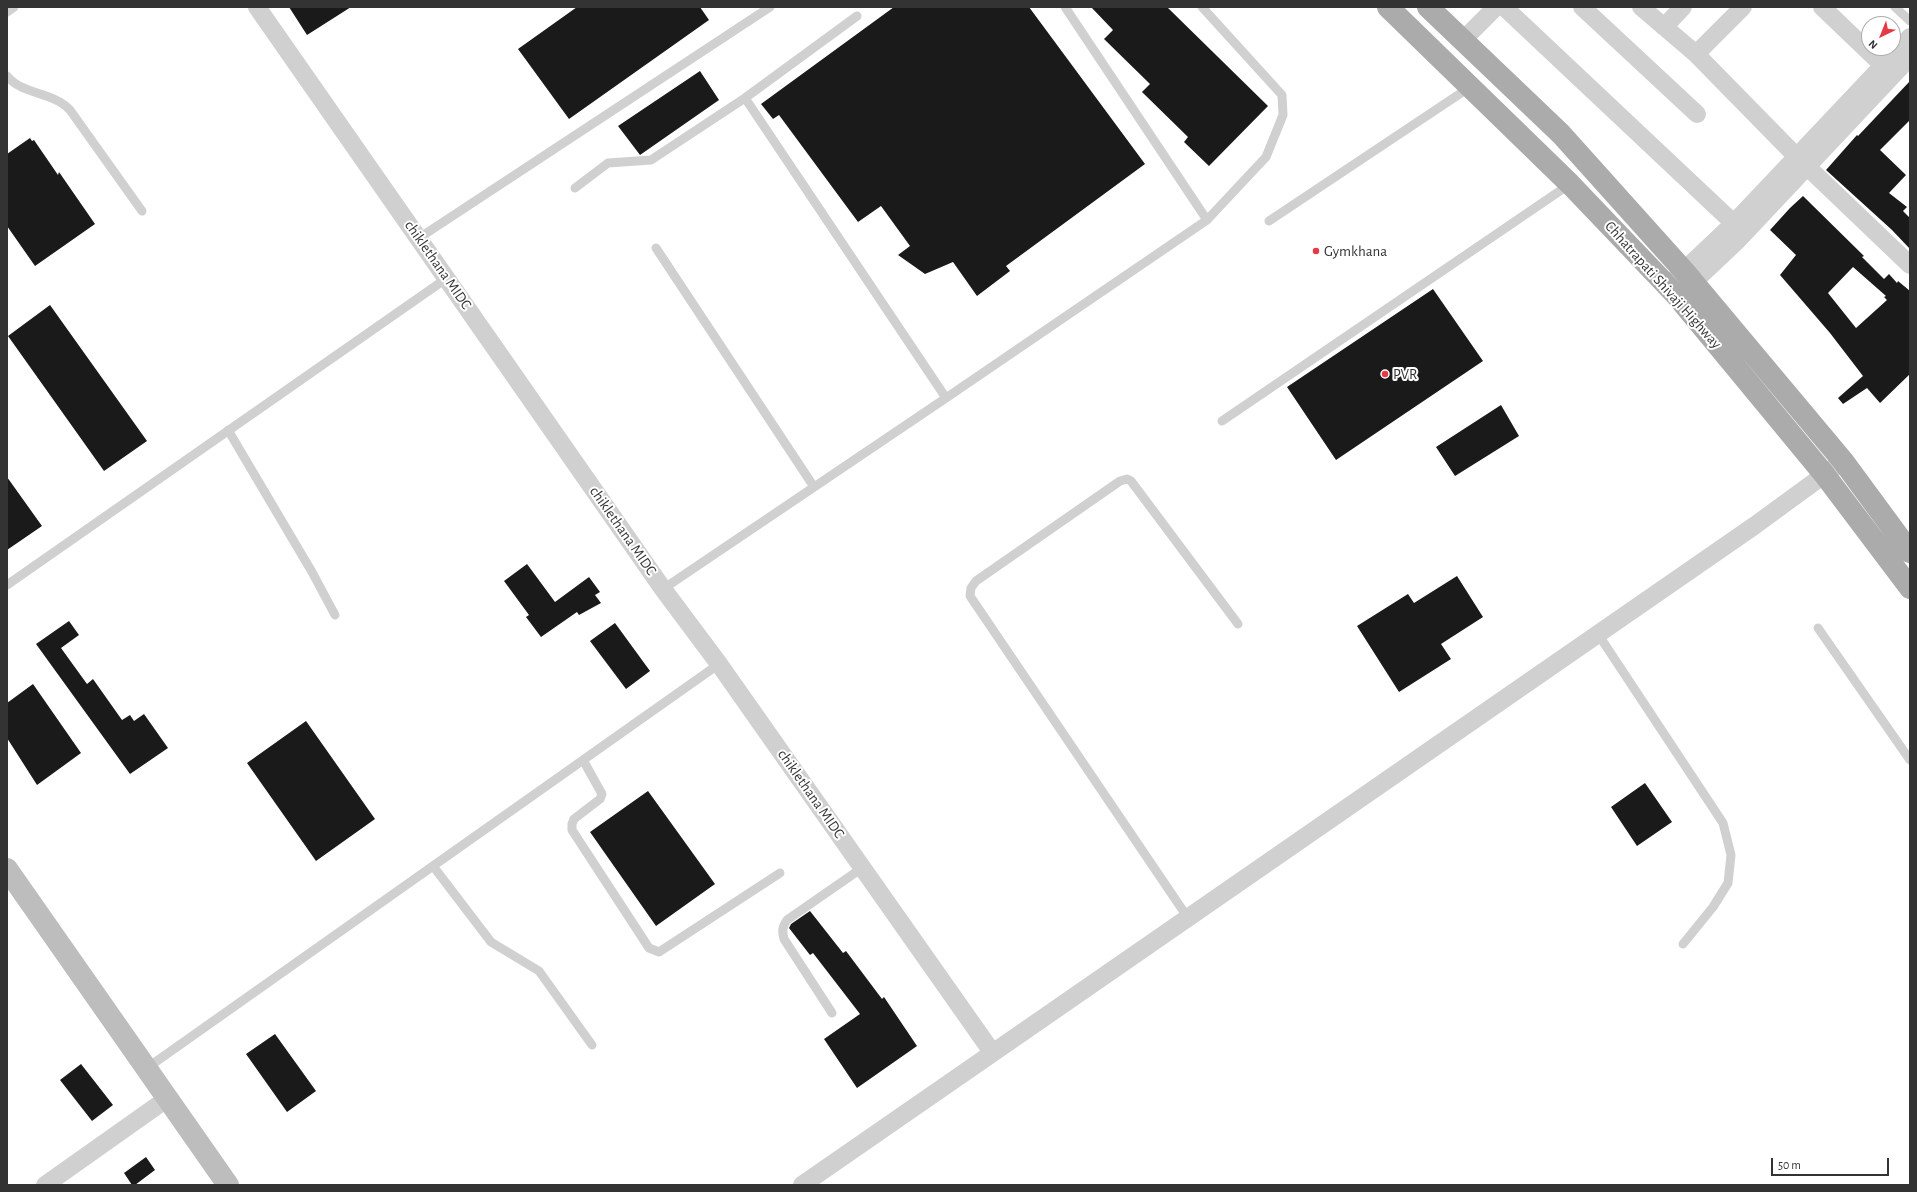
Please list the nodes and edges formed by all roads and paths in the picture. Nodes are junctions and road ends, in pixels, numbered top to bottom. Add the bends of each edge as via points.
1 (14, 7) edge
2 (257, 7) edge
3 (770, 7) edge
4 (1065, 7) edge
5 (1202, 7) edge
6 (1388, 7) edge
7 (1428, 7) edge
8 (1496, 7) edge
9 (1504, 7) edge
10 (1582, 7) edge
11 (1641, 7) edge
12 (1683, 7) edge
13 (1743, 7) edge
14 (1822, 7) edge
15 (1895, 7) edge
16 (7, 12) edge
17 (857, 16) dead end
18 (1910, 21) edge
19 (1664, 27) junction
20 (1910, 37) edge
21 (1463, 40) junction
22 (1696, 54) junction
23 (1910, 57) edge
24 (1888, 70) junction
25 (7, 76) edge
26 (1470, 87) junction
27 (745, 98) junction
28 (1697, 114) dead end
29 (1802, 161) junction
30 (1570, 184) junction
31 (575, 188) dead end
32 (142, 211) dead end
33 (1207, 220) junction
34 (1269, 220) dead end
35 (1739, 228) junction
36 (419, 238) junction
37 (656, 248) dead end
38 (1910, 265) edge
39 (1689, 276) junction
40 (447, 278) junction
41 (1672, 291) junction
42 (946, 398) junction
43 (1222, 421) dead end
44 (228, 430) junction
45 (1842, 461) junction
46 (1824, 474) junction
47 (814, 487) junction
48 (1910, 552) edge
49 (7, 585) edge
50 (1910, 588) edge
51 (663, 589) junction
52 (335, 615) dead end
53 (1238, 624) dead end
54 (1818, 628) dead end
55 (1598, 634) junction
56 (719, 664) junction
57 (583, 760) junction
58 (1910, 760) edge
59 (433, 866) junction
60 (862, 868) junction
61 (7, 869) edge
62 (780, 873) dead end
63 (1188, 918) junction
64 (1683, 944) dead end
65 (832, 1013) dead end
66 (592, 1045) dead end
67 (992, 1052) junction
68 (147, 1068) junction
69 (168, 1098) junction
70 (45, 1185) edge
71 (228, 1185) edge
72 (802, 1185) edge

1 - 16 lane
2 - 36 street, chiklethana MIDC
3 - 36 lane
4 - 33 lane
5 - 33 lane via 1282,95 1283,115 1266,158
6 - 26 main road, Chhatrapati Shivaji Highway
7 - 21 main road, Chhatrapati Shivaji Highway
8 - 21 street
9 - 35 street
10 - 28 street
11 - 19 street
12 - 19 street
13 - 22 street
14 - 24 street
15 - 18 lane
17 - 27 lane
19 - 22 street
20 - 24 street
21 - 39 main road, Chhatrapati Shivaji Highway via 1561,134
22 - 29 street
23 - 24 street
24 - 29 street
25 - 32 lane via 15,84 57,99 67,106
26 - 30 main road, Chhatrapati Shivaji Highway
26 - 34 lane
27 - 31 lane via 651,160 608,164
27 - 42 lane
29 - 35 street
29 - 38 street
30 - 41 main road, Chhatrapati Shivaji Highway
30 - 43 lane
33 - 42 lane
35 - 39 street
36 - 40 street, chiklethana MIDC
37 - 47 lane
39 - 41 street
39 - 45 main road, Chhatrapati Shivaji Highway
40 - 44 lane
40 - 51 street, chiklethana MIDC
41 - 46 main road, Chhatrapati Shivaji Highway
42 - 47 lane
44 - 49 lane
44 - 52 lane
45 - 46 street
45 - 48 main road, Chhatrapati Shivaji Highway
46 - 50 main road, Chhatrapati Shivaji Highway
46 - 55 street
47 - 51 lane
51 - 56 street, chiklethana MIDC
53 - 63 lane via 1127,479 1120,481 976,581 971,588 970,596
54 - 58 lane
55 - 63 street
55 - 64 lane via 1723,823 1731,855 1728,883 1713,907
56 - 57 lane
56 - 60 street, chiklethana MIDC
57 - 59 lane
57 - 62 lane via 602,794 600,799 574,819 572,830 648,948 653,951 659,952
59 - 66 lane via 491,942 539,971
59 - 68 lane
60 - 65 lane via 787,920 783,926 784,939
60 - 67 street, chiklethana MIDC
61 - 68 street
63 - 67 street
67 - 72 street
68 - 69 street
69 - 70 street
69 - 71 street

